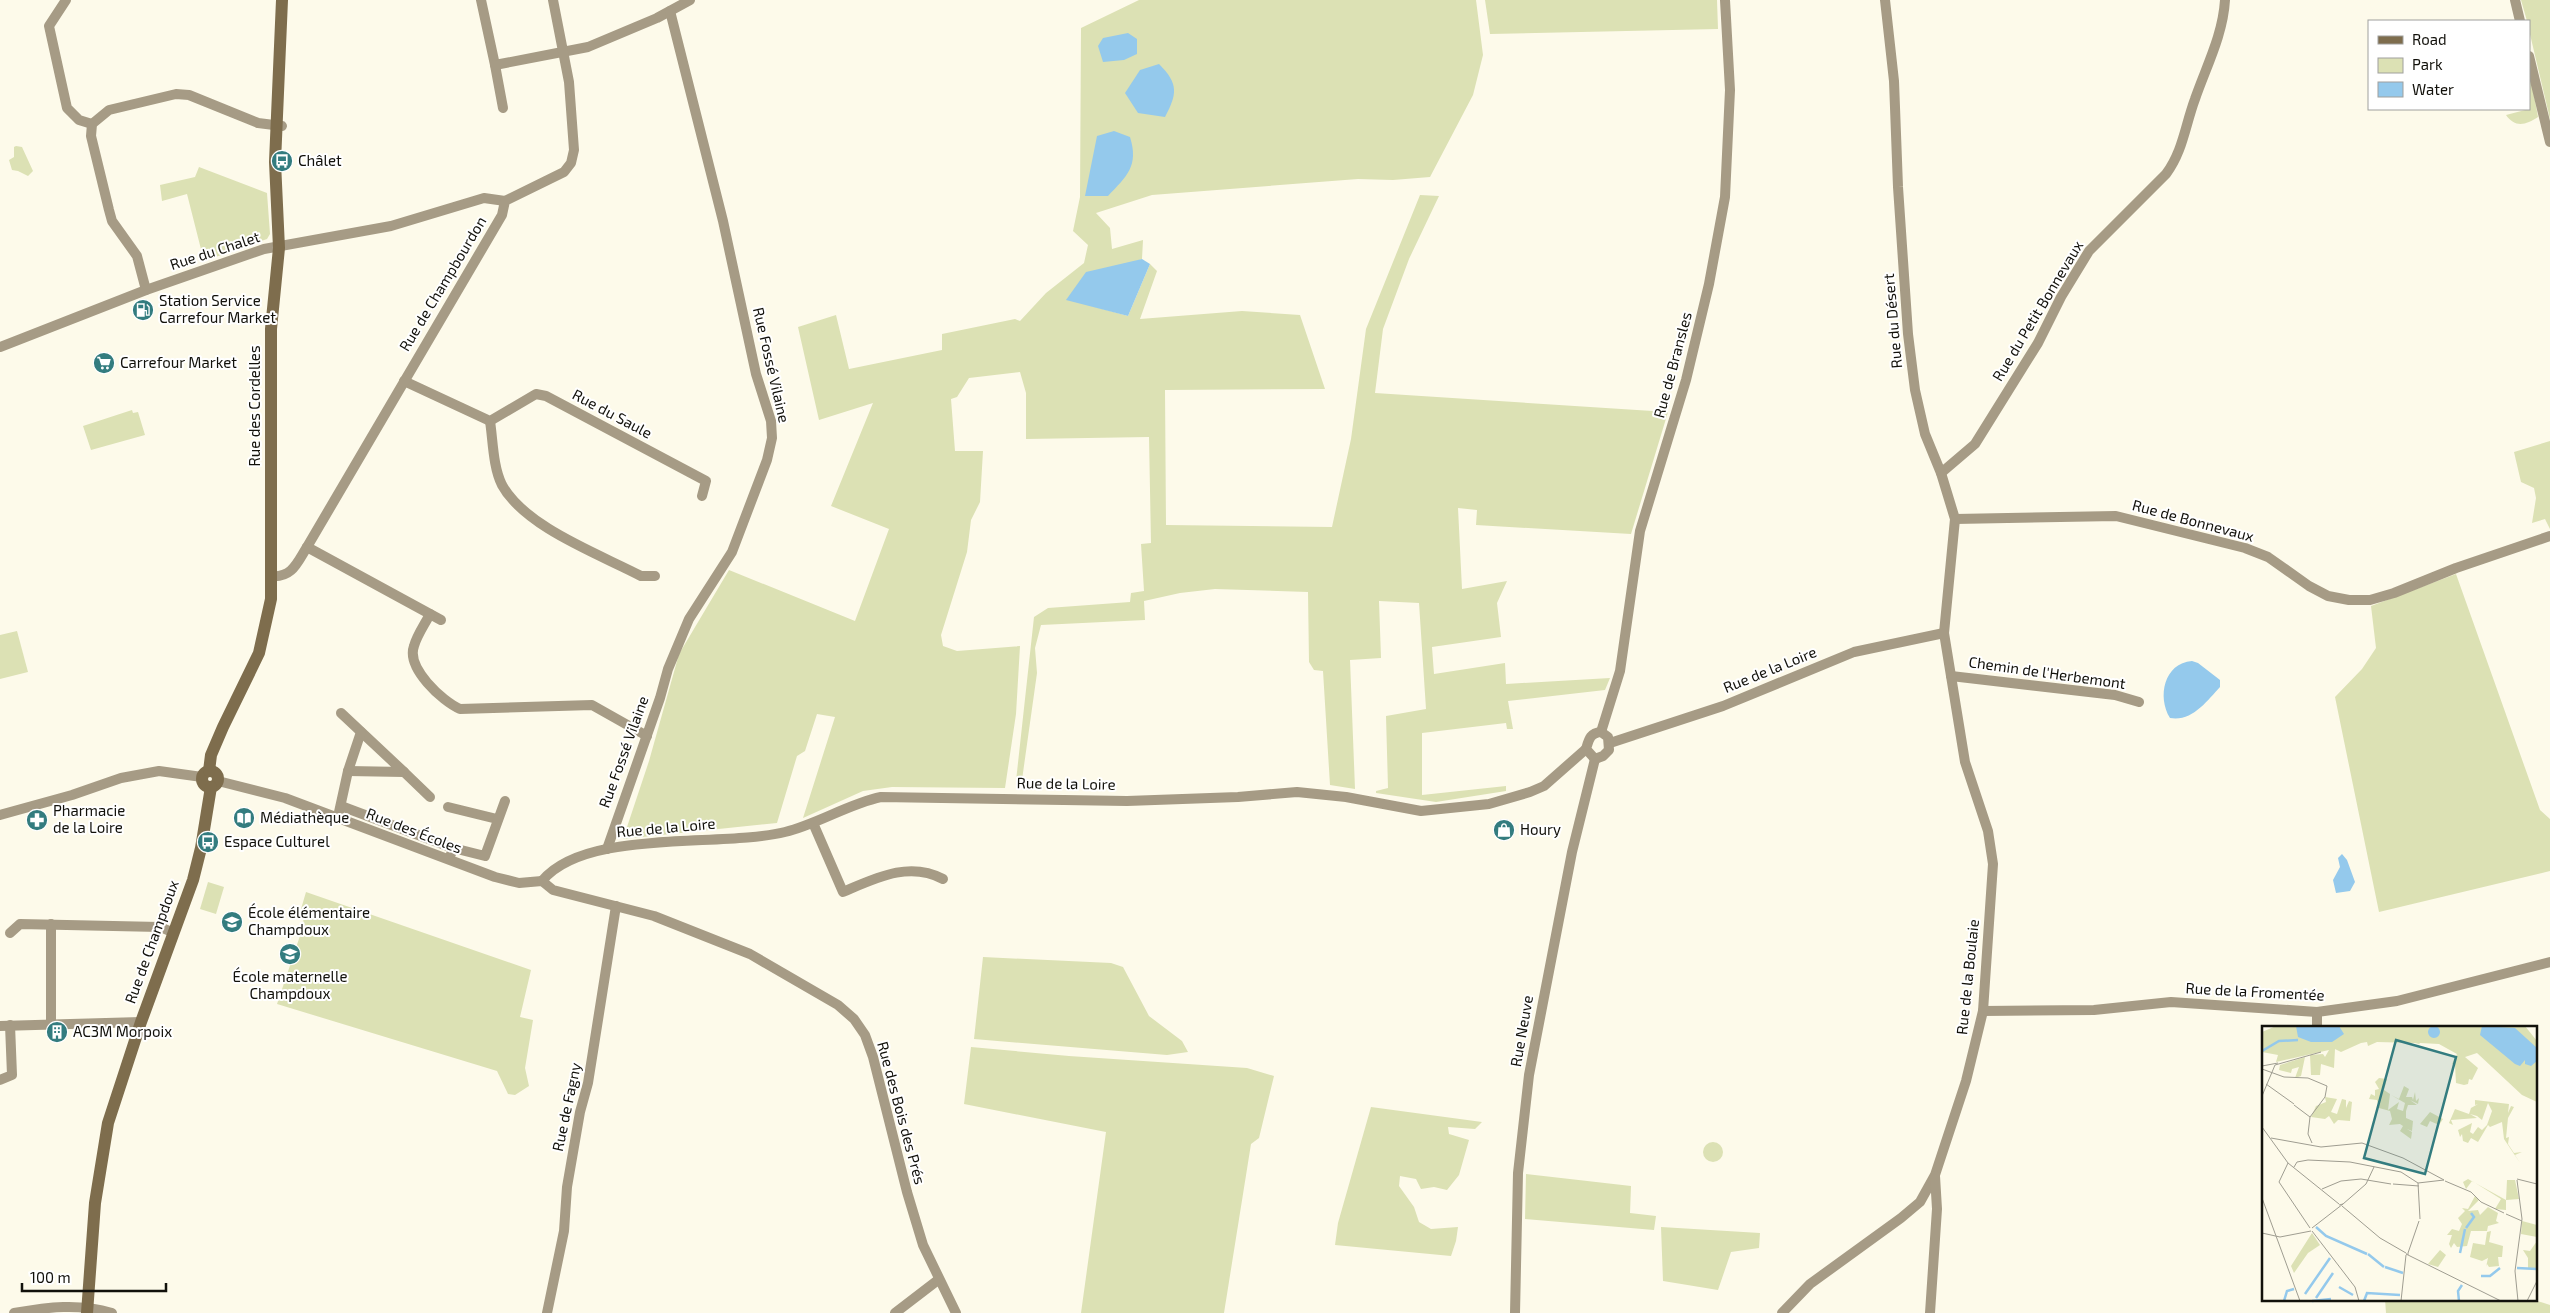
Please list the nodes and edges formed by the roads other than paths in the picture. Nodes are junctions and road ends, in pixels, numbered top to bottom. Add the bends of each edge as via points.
1 (66, 0) edge
2 (282, 0) edge
3 (481, 0) edge
4 (554, 0) edge
5 (690, 0) edge
6 (1725, 0) edge
7 (1885, 0) edge
8 (2225, 0) edge
9 (2515, 0) edge
10 (670, 11) junction
11 (2520, 20) edge
12 (564, 51) junction
13 (2530, 60) edge
14 (495, 65) junction
15 (503, 108) dead end
16 (92, 124) junction
17 (279, 126) junction
18 (2550, 142) edge
19 (505, 201) junction
20 (279, 248) junction
21 (146, 290) junction
22 (0, 347) edge
23 (404, 381) junction
24 (490, 421) junction
25 (1942, 473) junction
26 (702, 496) dead end
27 (1955, 519) junction
28 (2550, 536) edge
29 (307, 548) junction
30 (272, 576) junction
31 (655, 576) dead end
32 (430, 614) junction
33 (441, 620) dead end
34 (1944, 633) junction
35 (1951, 676) junction
36 (2139, 702) dead end
37 (341, 713) dead end
38 (361, 732) junction
39 (1601, 732) junction
40 (647, 736) junction
41 (1610, 743) junction
42 (1586, 749) junction
43 (1595, 758) junction
44 (348, 770) junction
45 (404, 772) junction
46 (205, 774) junction
47 (214, 784) junction
48 (430, 797) dead end
49 (505, 801) dead end
50 (340, 806) junction
51 (448, 807) dead end
52 (0, 815) edge
53 (337, 817) junction
54 (497, 819) junction
55 (813, 822) junction
56 (453, 848) junction
57 (607, 849) junction
58 (448, 860) junction
59 (943, 879) dead end
60 (542, 881) junction
61 (616, 906) junction
62 (51, 924) junction
63 (172, 932) junction
64 (10, 933) dead end
65 (2550, 962) edge
66 (1983, 1011) junction
67 (2317, 1012) junction
68 (140, 1022) junction
69 (51, 1023) junction
70 (5, 1025) edge
71 (2317, 1026) edge
72 (0, 1080) edge
73 (1935, 1175) junction
74 (1916, 1206) junction
75 (1936, 1216) junction
76 (938, 1280) junction
77 (87, 1310) edge
78 (14, 1313) edge
79 (112, 1313) edge
80 (547, 1313) edge
81 (895, 1313) edge
82 (956, 1313) edge
83 (1515, 1313) edge
84 (1782, 1313) edge
85 (1930, 1313) edge

1 - 16 street via 50,26 66,108 80,120
2 - 17 street, Rue des Cordelles
3 - 14 street
4 - 12 street
5 - 10 street
6 - 39 street, Rue de Bransles via 1730,90 1723,206 1709,284 1686,380 1640,531 1620,671
7 - 25 street, Rue du Désert via 1894,81 1908,334 1925,434
8 - 25 street, Rue du Petit Bonnevaux via 2220,31 2176,160 2089,251 2038,343 1975,444
9 - 11 street
10 - 12 street via 588,47
10 - 40 street, Rue Fossé Vilaine via 723,221 756,374 771,421 772,438 767,460 732,552 689,619 668,669
12 - 14 street
12 - 19 street via 574,150 571,163 564,172
13 - 18 street
14 - 15 street
16 - 17 street via 109,110 176,94 189,95 258,123
16 - 21 street via 91,136 112,220 137,256
17 - 20 street, Rue des Cordelles via 274,162
19 - 20 street, Rue du Chalet via 484,198 391,226
19 - 23 street, Rue de Champbourdon via 502,214
20 - 21 street, Rue du Chalet via 264,249
20 - 30 street, Rue des Cordelles via 271,329
21 - 22 street, Rue du Chalet
23 - 24 street
23 - 29 street, Rue de Champbourdon
24 - 26 street, Rue du Saule via 536,394 546,396 706,481
24 - 31 street via 502,484 518,508 549,528 641,576
25 - 27 street, Rue du Désert
27 - 28 street, Rue de Bonnevaux via 2116,516 2245,548 2268,557 2328,596 2348,600 2370,600 2394,593
27 - 34 street, Rue du Désert
29 - 30 street, Rue de Champbourdon via 290,572
29 - 32 street
30 - 46 street, Rue des Cordelles via 268,620 259,653 223,727
32 - 33 street
32 - 40 street via 413,648 415,663 420,676 452,705 460,709 592,705
34 - 35 street, Rue de la Boulaie
34 - 41 street, Rue de la Loire via 1854,652 1722,706
35 - 36 street, Chemin de l'Herbemont via 2115,695
35 - 66 street, Rue de la Boulaie via 1965,762 1988,831 1993,864
37 - 38 street
38 - 44 street
38 - 45 street
39 - 41 street
39 - 42 street via 1589,738
40 - 57 street, Rue Fossé Vilaine
41 - 43 street via 1603,756
42 - 43 street
42 - 55 street, Rue de la Loire via 1544,786 1489,804 1458,808 1422,811 1298,792 1128,801 905,796 866,800
43 - 83 street, Rue Neuve via 1572,852 1528,1082 1518,1173
44 - 45 street
44 - 50 street
45 - 48 street
46 - 47 street via 204,784
46 - 52 street via 159,771 121,778
47 - 53 street, Rue des Écoles via 285,798
47 - 63 street, Rue de Champdoux via 200,854 188,895
49 - 54 street
50 - 53 street
50 - 56 street
51 - 54 street
53 - 58 street, Rue des Écoles
54 - 56 street via 485,856
55 - 57 street, Rue de la Loire via 784,833 762,836 683,840
55 - 59 street via 843,892 890,872 930,872
56 - 58 street
57 - 60 street, Rue de la Loire via 562,864
58 - 60 street, Rue des Écoles via 519,883
60 - 61 street, Rue des Bois des Prés via 554,890
61 - 76 street, Rue des Bois des Prés via 654,916 750,954 803,983 854,1019 873,1056 907,1192 923,1245
61 - 80 street, Rue de Fagny via 588,1084 567,1187 564,1231
62 - 63 street via 160,928
62 - 64 street via 20,924
62 - 69 street
63 - 68 street, Rue de Champdoux
65 - 67 street, Rue de la Fromentée via 2397,1001
66 - 67 street, Rue de la Fromentée via 2094,1010 2172,1002
66 - 73 street, Rue de la Boulaie via 1972,1062
67 - 71 street
68 - 69 street
68 - 77 street, Rue de Champdoux via 104,1141 95,1203
69 - 70 street
70 - 72 street via 12,1074
73 - 74 street, Rue de la Boulaie
73 - 75 street
74 - 75 street via 1930,1207
74 - 84 street, Rue de la Boulaie via 1810,1284
75 - 85 street
76 - 81 street
76 - 82 street, Rue des Bois des Prés
77 - 78 street via 34,1309
77 - 79 street

